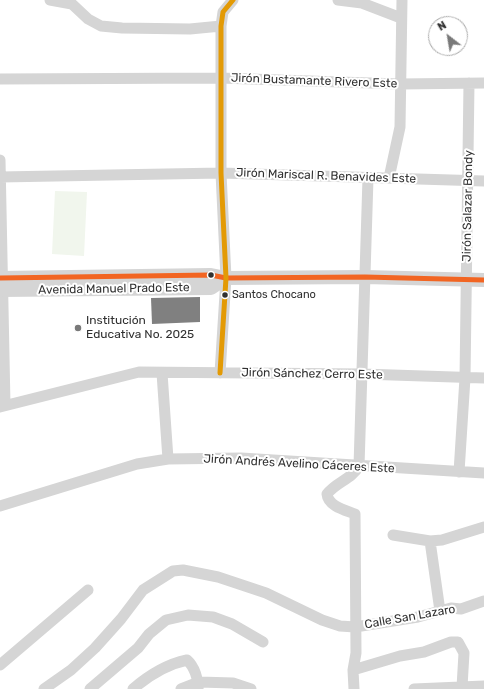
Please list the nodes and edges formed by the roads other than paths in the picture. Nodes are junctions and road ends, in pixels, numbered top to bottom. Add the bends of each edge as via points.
1 (50, 0) edge
2 (233, 0) edge
3 (338, 0) edge
4 (402, 0) edge
5 (401, 18) junction
6 (221, 26) junction
7 (220, 78) junction
8 (0, 79) edge
9 (469, 83) junction
10 (484, 83) edge
11 (400, 84) junction
12 (0, 160) edge
13 (221, 173) junction
14 (0, 177) edge
15 (368, 178) junction
16 (389, 178) junction
17 (468, 181) junction
18 (484, 181) edge
19 (365, 277) junction
20 (226, 278) junction
21 (467, 280) junction
22 (484, 280) edge
23 (2, 284) edge
24 (162, 372) junction
25 (220, 373) junction
26 (362, 374) junction
27 (465, 378) junction
28 (484, 378) edge
29 (3, 406) edge
30 (168, 460) junction
31 (359, 466) junction
32 (459, 472) junction
33 (484, 473) edge
34 (0, 506) edge
35 (484, 527) edge
36 (393, 535) dead end
37 (430, 541) junction
38 (88, 590) dead end
39 (484, 601) edge
40 (440, 611) junction
41 (355, 626) junction
42 (263, 642) dead end
43 (0, 665) edge
44 (353, 670) junction
45 (198, 686) edge
46 (484, 686) edge
47 (462, 687) junction
48 (44, 689) edge
49 (90, 689) edge
50 (133, 689) edge
51 (181, 689) edge
52 (251, 689) edge
53 (354, 689) edge
54 (414, 689) edge

1 - 6 street via 72,4 88,19 101,26 190,29
2 - 6 street via 223,12
3 - 5 street via 362,3
4 - 5 street
5 - 11 street
6 - 7 street
7 - 8 street, Jirón Bustamante Rivero Este
7 - 11 street, Jirón Bustamante Rivero Este
7 - 13 street
9 - 10 street, Jirón Bustamante Rivero Este
9 - 11 street, Jirón Bustamante Rivero Este
9 - 17 street, Jirón Salazar Bondy
11 - 16 street via 400,127
12 - 14 street
13 - 14 street, Jirón Mariscal R. Benavides Este
13 - 15 street, Jirón Mariscal R. Benavides Este
13 - 20 street
14 - 23 street
15 - 16 street, Jirón Mariscal R. Benavides Este
15 - 19 street
16 - 17 street, Jirón Mariscal R. Benavides Este
17 - 18 street, Jirón Mariscal R. Benavides Este
17 - 21 street, Jirón Salazar Bondy
19 - 20 street, Avenida Manuel Prado Este
19 - 21 street, Avenida Manuel Prado Este
19 - 26 street
20 - 23 street, Avenida Manuel Prado Este via 211,275
20 - 25 street
21 - 22 street, Avenida Manuel Prado Este
21 - 27 street, Jirón Salazar Bondy
23 - 29 street
24 - 25 street, Jirón Sánchez Cerro Este
24 - 29 street, Jirón Sánchez Cerro Este via 139,372
24 - 30 street
25 - 26 street, Jirón Sánchez Cerro Este
26 - 27 street, Jirón Sánchez Cerro Este
26 - 31 street
27 - 28 street, Jirón Sánchez Cerro Este
27 - 32 street, Jirón Salazar Bondy
30 - 31 street, Jirón Andrés Avelino Cáceres Este via 241,458
30 - 34 street, Jirón Andrés Avelino Cáceres Este via 138,464
31 - 32 street, Jirón Andrés Avelino Cáceres Este
31 - 41 street via 354,474 332,487 327,494 327,499 331,503 354,514
32 - 33 street, Jirón Andrés Avelino Cáceres Este
35 - 37 street via 442,540
36 - 37 street
37 - 40 street
38 - 43 street
39 - 40 street, Calle San Lazaro via 461,609
40 - 41 street, Calle San Lazaro via 418,617
41 - 44 street via 356,653
41 - 48 street, Calle San Lazaro via 332,624 266,593 218,577 183,570 173,571 143,590 95,648 71,670
42 - 49 street via 232,624 213,617 188,615 166,620
44 - 47 street via 458,642 464,653
44 - 53 street
45 - 50 street via 191,663 187,660 171,665
45 - 51 street
45 - 52 street via 233,683
46 - 47 street
47 - 54 street

